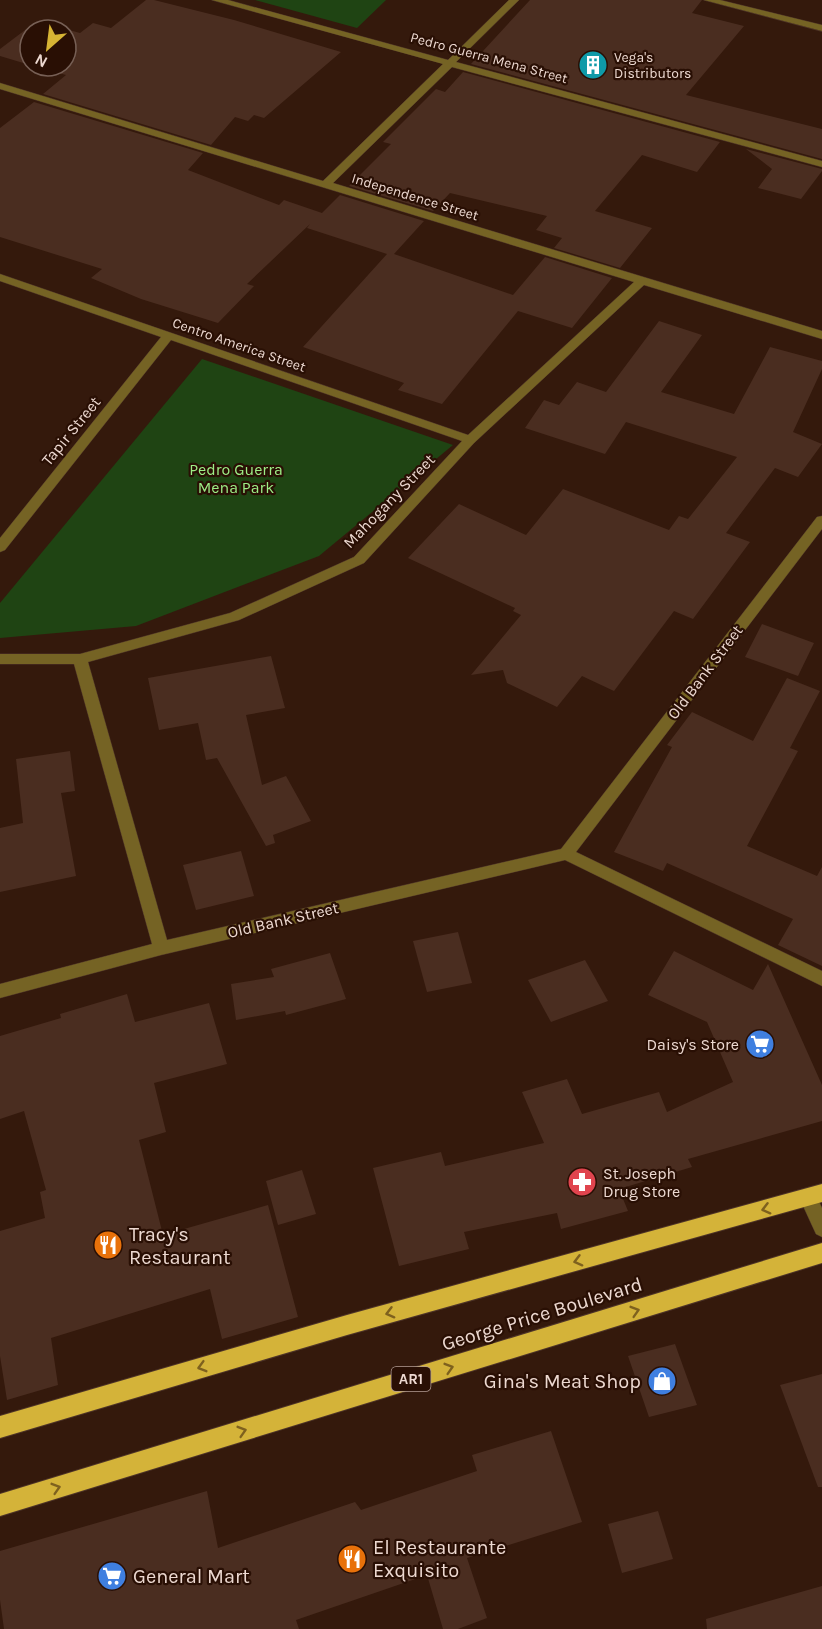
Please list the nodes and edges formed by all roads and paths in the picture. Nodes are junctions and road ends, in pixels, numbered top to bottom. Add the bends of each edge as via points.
1 (218, 0) edge
2 (514, 0) edge
3 (709, 0) edge
4 (822, 28) edge
5 (452, 62) junction
6 (0, 86) edge
7 (822, 164) edge
8 (325, 185) junction
9 (0, 277) edge
10 (640, 282) junction
11 (822, 335) edge
12 (168, 336) junction
13 (470, 440) junction
14 (822, 520) edge
15 (0, 547) edge
16 (0, 659) edge
17 (80, 659) junction
18 (566, 854) junction
19 (161, 948) junction
20 (822, 979) edge
21 (0, 991) edge
22 (815, 1195) edge
23 (822, 1227) edge
24 (822, 1254) edge
25 (0, 1427) edge
26 (0, 1505) edge

1 - 5 street, Pedro Guerra Mena Street
2 - 5 street
3 - 4 street
5 - 7 street, Pedro Guerra Mena Street
5 - 8 street
6 - 8 street, Independence Street
8 - 10 street, Independence Street
9 - 12 street, Centro America Street
10 - 11 street, Independence Street
10 - 13 street, Mahogany Street
12 - 13 street, Centro America Street
12 - 15 street, Tapir Street
13 - 17 street, Mahogany Street via 359,560 234,617
14 - 18 street, Old Bank Street
16 - 17 street, Mahogany Street
17 - 19 street
18 - 19 street, Old Bank Street
18 - 20 street
19 - 21 street, Old Bank Street
22 - 23 street
22 -> 25 highway via 347,1325
26 -> 24 highway, George Price Boulevard / AR1

